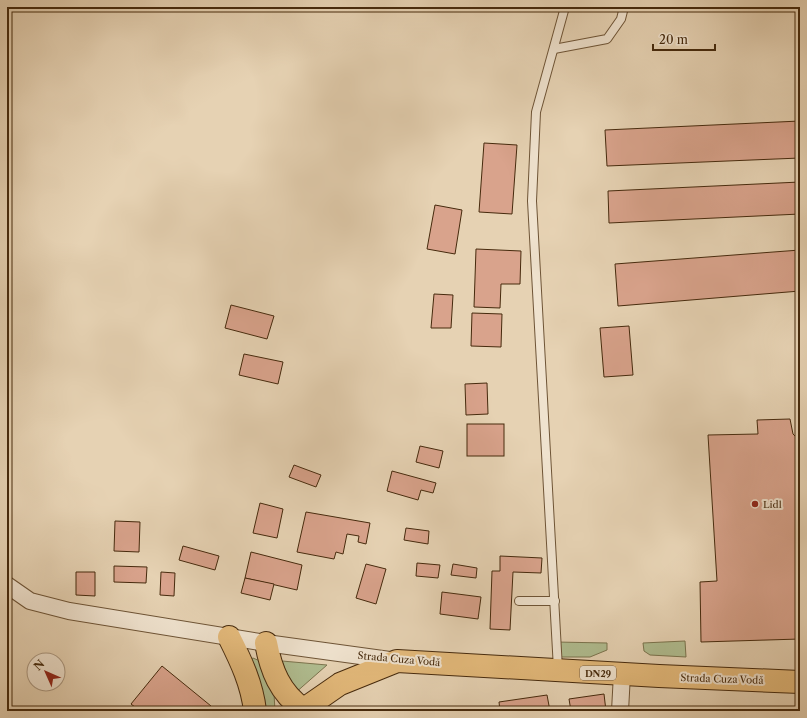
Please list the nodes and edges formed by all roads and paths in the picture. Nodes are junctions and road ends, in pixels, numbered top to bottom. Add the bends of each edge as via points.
1 (565, 7) edge
2 (624, 7) edge
3 (554, 49) junction
4 (7, 585) edge
5 (519, 601) dead end
6 (555, 601) junction
7 (229, 637) junction
8 (266, 644) junction
9 (397, 661) junction
10 (558, 671) junction
11 (622, 674) junction
12 (800, 682) edge
13 (302, 710) edge
14 (255, 711) edge
15 (620, 711) edge

1 - 3 lane
2 - 3 lane via 621,19 607,39
3 - 6 lane via 536,112 532,201
4 - 7 street, Strada Cuza Vodă via 30,601 69,611
5 - 6 lane
6 - 10 lane
7 - 8 street, Strada Cuza Vodă
7 - 14 main road via 251,688
8 - 9 street, Strada Cuza Vodă
8 - 13 main road via 276,678 291,701
9 - 10 main road, Strada Cuza Vodă / DN29
9 - 13 main road, DN29 via 340,684
10 - 11 main road, Strada Cuza Vodă / DN29
11 - 12 main road, Strada Cuza Vodă / DN29
11 - 15 street

